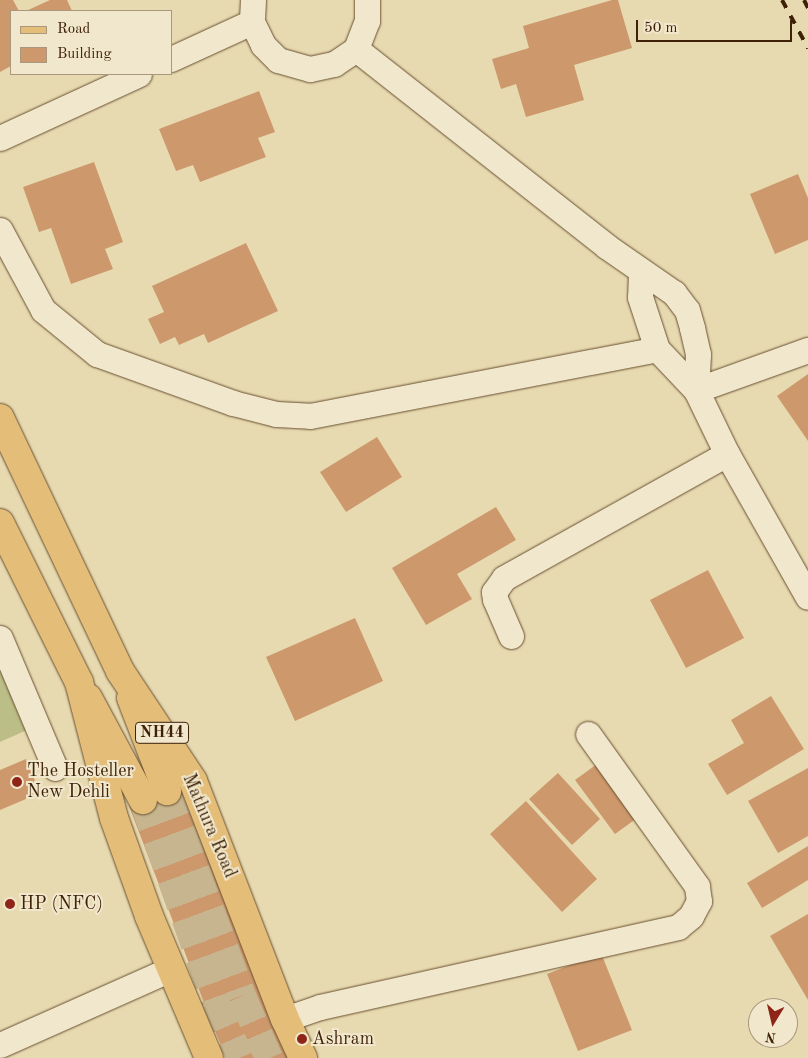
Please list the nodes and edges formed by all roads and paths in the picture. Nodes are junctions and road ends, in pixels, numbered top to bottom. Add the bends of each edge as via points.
1 (366, 0) edge
2 (252, 11) edge
3 (356, 49) junction
4 (172, 58) edge
5 (137, 75) edge
6 (0, 138) edge
7 (0, 230) edge
8 (641, 272) junction
9 (657, 349) junction
10 (808, 350) edge
11 (696, 390) junction
12 (0, 418) edge
13 (727, 454) junction
14 (0, 522) edge
15 (808, 597) edge
16 (511, 636) dead end
17 (0, 638) edge
18 (120, 670) junction
19 (79, 682) junction
20 (588, 734) dead end
21 (55, 768) dead end
22 (171, 969) junction
23 (285, 1019) junction
24 (0, 1045) edge
25 (210, 1058) edge
26 (303, 1058) edge

1 - 3 street via 367,21
2 - 3 street via 269,52 296,67 323,68
2 - 4 street
3 - 8 street
5 - 6 street
7 - 9 street via 43,310 97,354 224,400 276,414 310,416
8 - 9 street via 640,297
8 - 11 street via 674,293 687,310 698,354
9 - 11 street
10 - 11 street
11 - 13 street
12 - 18 main road, Mathura Road / NH44
13 - 15 street
13 - 16 street via 504,578 494,592
14 - 19 main road
17 - 21 street
18 - 19 main road via 155,796
18 - 23 main road, Mathura Road / NH44 via 193,781
19 - 22 main road via 114,818
20 - 23 street via 697,886 698,901 691,916 678,927 320,1007
22 - 24 street
22 - 25 main road
23 - 26 main road, Mathura Road / NH44

